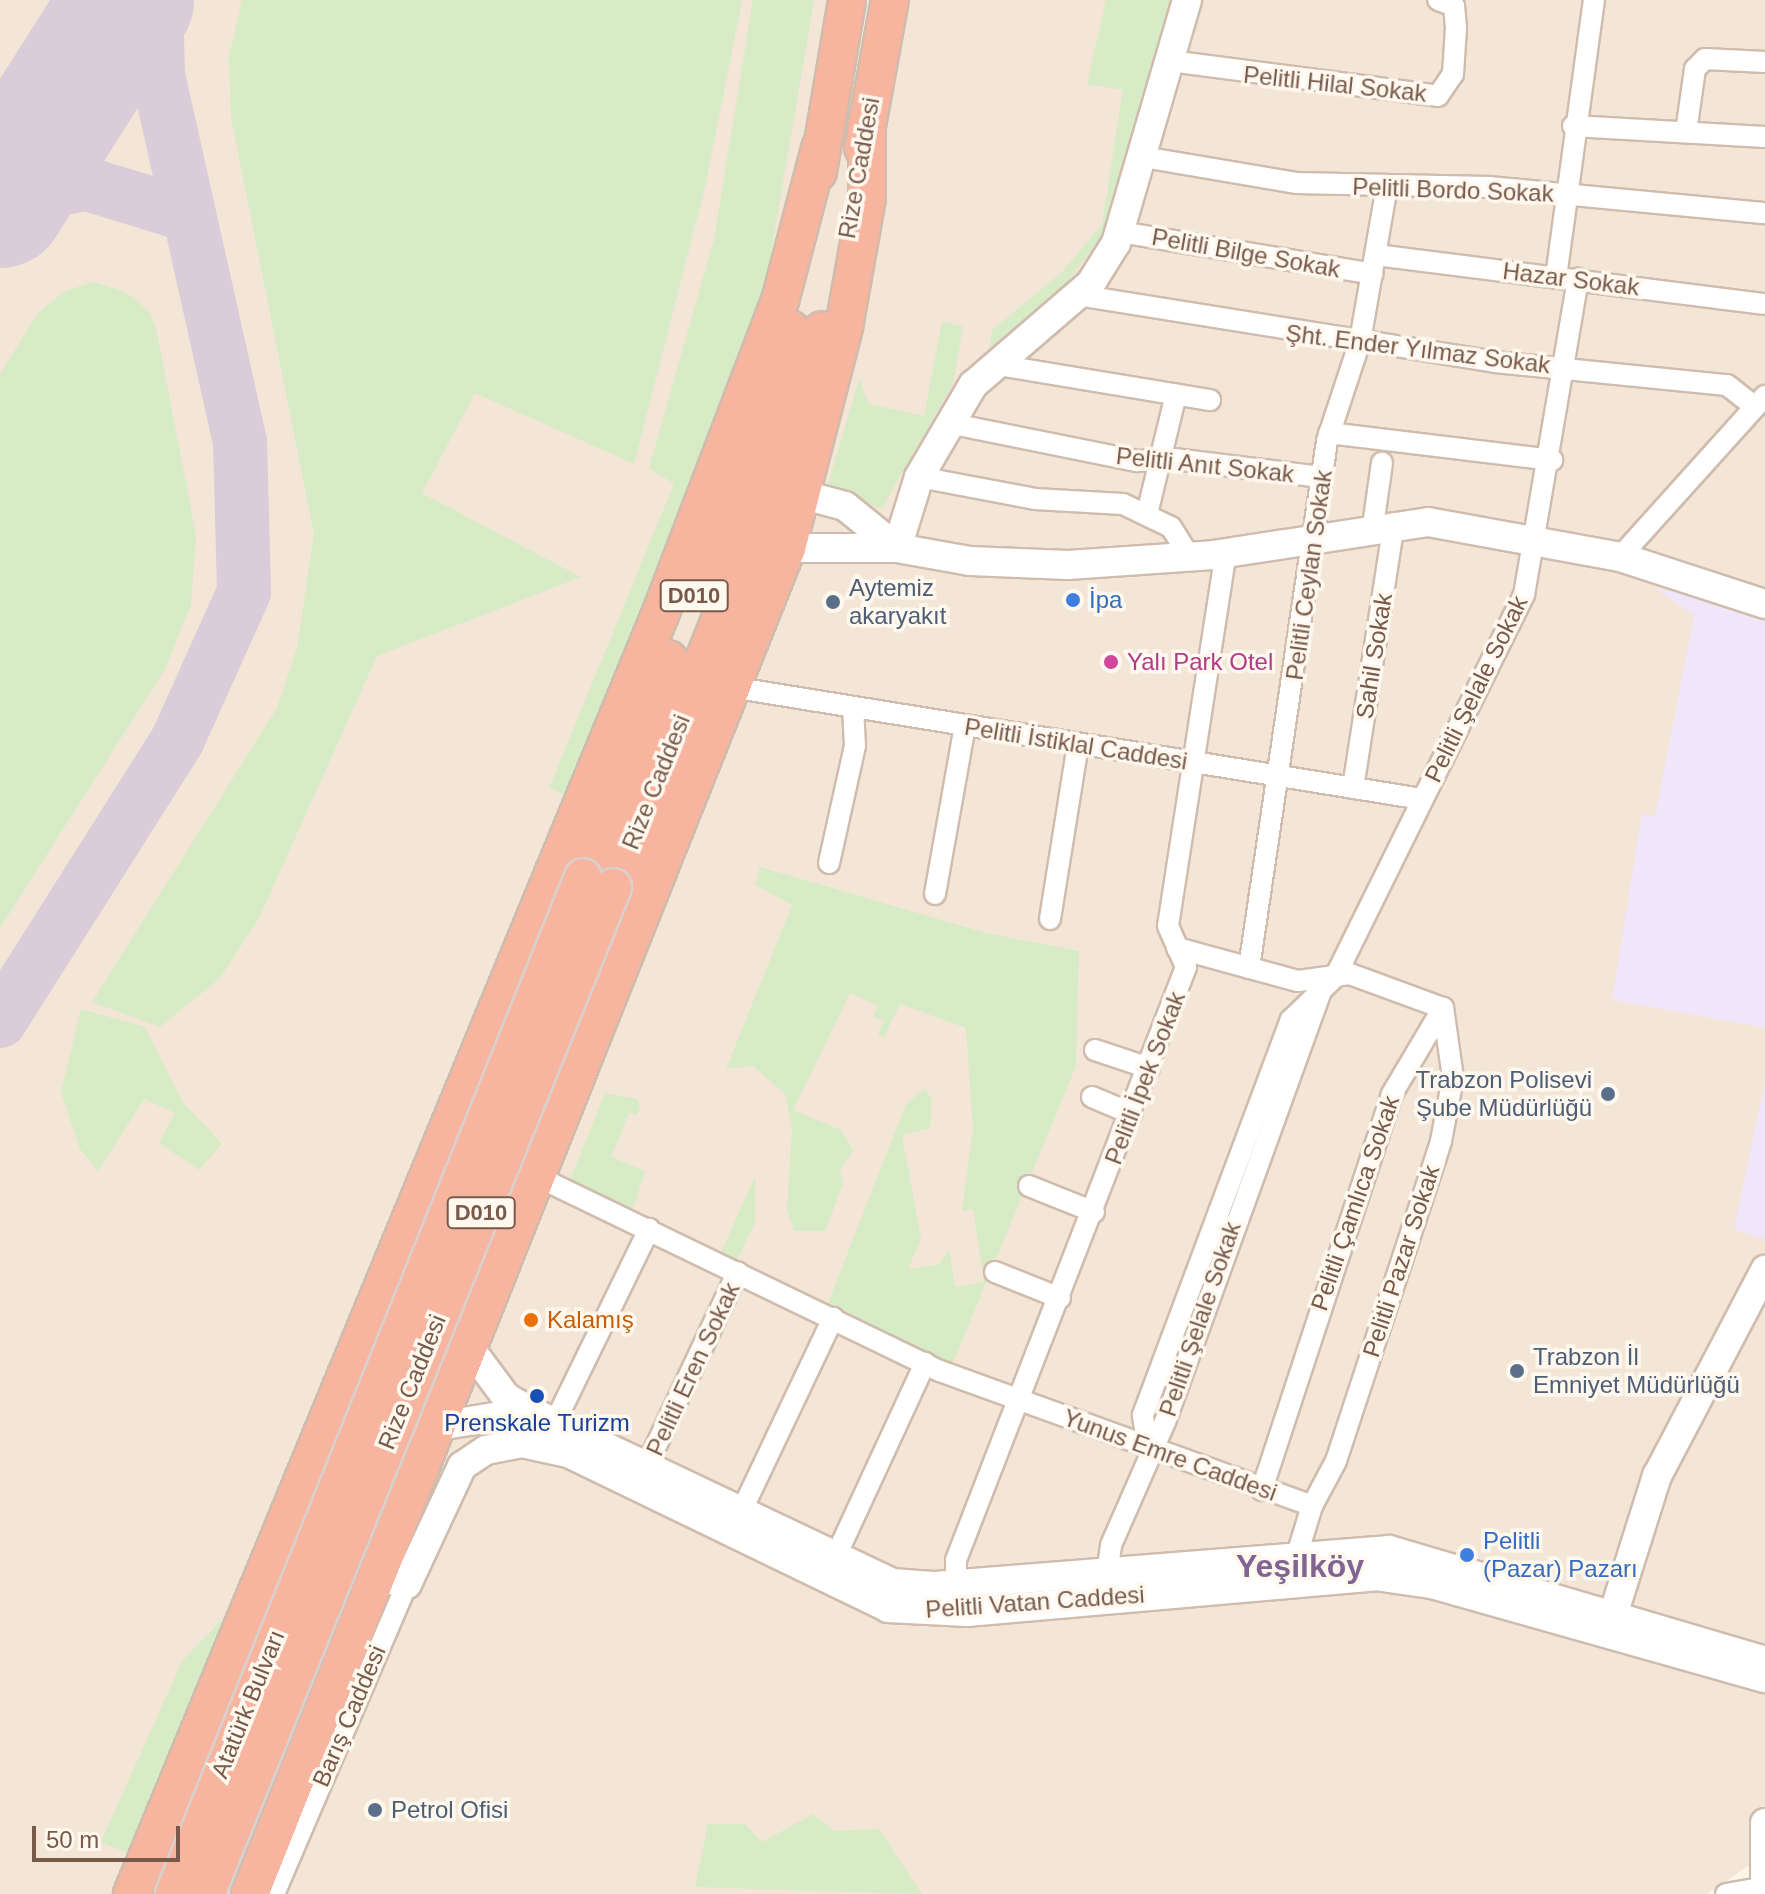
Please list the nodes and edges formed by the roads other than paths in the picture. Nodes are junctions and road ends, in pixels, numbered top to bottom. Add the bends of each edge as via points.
1 (847, 0) edge
2 (890, 0) edge
3 (1187, 0) edge
4 (1438, 0) edge
5 (1594, 0) edge
6 (1170, 61) junction
7 (1765, 62) edge
8 (867, 123) junction
9 (1573, 126) junction
10 (1686, 132) junction
11 (1765, 137) edge
12 (820, 148) junction
13 (1143, 157) junction
14 (1387, 186) junction
15 (1567, 194) junction
16 (1765, 213) edge
17 (1120, 232) junction
18 (1374, 264) junction
19 (1556, 277) junction
20 (1578, 279) junction
21 (1077, 295) junction
22 (1765, 304) edge
23 (1360, 341) junction
24 (998, 365) junction
25 (1566, 367) junction
26 (1176, 394) junction
27 (1210, 400) dead end
28 (1759, 401) edge
29 (948, 423) junction
30 (1329, 433) junction
31 (1552, 460) junction
32 (1160, 461) junction
33 (1382, 463) dead end
34 (919, 477) junction
35 (1321, 477) junction
36 (804, 495) junction
37 (1147, 514) junction
38 (1384, 525) junction
39 (1539, 539) junction
40 (1312, 541) junction
41 (787, 548) junction
42 (897, 548) junction
43 (1226, 553) junction
44 (1190, 557) junction
45 (1620, 557) junction
46 (1765, 604) edge
47 (731, 687) junction
48 (853, 707) junction
49 (965, 726) junction
50 (1078, 744) junction
51 (1195, 763) junction
52 (1281, 777) junction
53 (1353, 788) junction
54 (1422, 799) junction
55 (829, 863) dead end
56 (598, 882) junction
57 (935, 894) dead end
58 (1050, 919) dead end
59 (1177, 948) junction
60 (1249, 968) junction
61 (1328, 983) junction
62 (1443, 1008) junction
63 (1095, 1050) dead end
64 (1149, 1068) junction
65 (1092, 1097) dead end
66 (1132, 1114) junction
67 (538, 1177) junction
68 (1029, 1186) dead end
69 (1094, 1212) junction
70 (649, 1229) junction
71 (1765, 1270) edge
72 (738, 1272) junction
73 (995, 1272) dead end
74 (1060, 1298) junction
75 (833, 1318) junction
76 (466, 1343) junction
77 (925, 1363) junction
78 (1020, 1400) junction
79 (543, 1416) junction
80 (433, 1426) junction
81 (385, 1438) junction
82 (1148, 1448) junction
83 (311, 1457) junction
84 (647, 1465) junction
85 (416, 1474) junction
86 (1262, 1490) junction
87 (1312, 1506) junction
88 (741, 1512) junction
89 (337, 1541) junction
90 (270, 1549) junction
91 (835, 1558) junction
92 (392, 1569) junction
93 (1293, 1569) junction
94 (1107, 1574) junction
95 (956, 1584) junction
96 (1610, 1626) junction
97 (1765, 1661) edge
98 (1765, 1678) edge
99 (1765, 1823) edge
100 (1765, 1887) edge
101 (132, 1894) edge
102 (174, 1894) edge
103 (206, 1894) edge
104 (250, 1894) edge
105 (274, 1894) edge
106 (1726, 1894) edge

1 - 12 highway, Rize Caddesi / D010
2 - 8 highway, Rize Caddesi / D010
3 - 6 street
4 - 6 street, Pelitli Hilal Sokak via 1454,6 1456,28 1453,74 1438,96
5 - 9 street
6 - 13 street
7 - 10 street via 1705,59 1695,69
8 - 36 highway via 867,198
8 - 56 highway, Rize Caddesi / D010 via 848,240 773,487
9 - 10 street
9 - 15 street
10 - 11 street
12 - 56 highway, Rize Caddesi / D010 via 804,268 773,397
12 - 83 highway via 780,301 696,522 434,1175
13 - 14 street, Pelitli Bordo Sokak via 1296,183
13 - 17 street
14 - 15 street, Pelitli Bordo Sokak
14 - 18 street, Pelitli Ceylan Sokak
15 - 16 street, Pelitli Bordo Sokak
15 - 19 street
17 - 18 street, Pelitli Bilge Sokak
17 - 21 street
18 - 19 street, Hazar Sokak
18 - 23 street, Pelitli Ceylan Sokak
19 - 20 street, Hazar Sokak
20 - 22 street, Hazar Sokak
20 - 25 street, Pelitli Şelale Sokak
21 - 23 street, Şht. Ender Yılmaz Sokak
21 - 24 street
23 - 25 street, Şht. Ender Yılmaz Sokak
23 - 30 street, Pelitli Ceylan Sokak
24 - 26 street
24 - 29 street
25 - 28 street, Şht. Ender Yılmaz Sokak via 1727,385
25 - 31 street, Pelitli Şelale Sokak
26 - 27 street
26 - 32 street
28 - 45 street
29 - 32 street, Pelitli Anıt Sokak
29 - 34 street
30 - 31 street
30 - 35 street, Pelitli Ceylan Sokak
31 - 39 street, Pelitli Şelale Sokak
32 - 35 street, Pelitli Anıt Sokak
32 - 37 street
33 - 38 street, Sahil Sokak
34 - 37 street, Pelitli Anıt Sokak
34 - 42 street
35 - 40 street, Pelitli Ceylan Sokak
36 - 41 highway
36 - 42 street via 845,506
37 - 44 street, Pelitli Anıt Sokak via 1171,527
38 - 39 street
38 - 40 street
38 - 53 street, Sahil Sokak
39 - 45 street
39 - 54 street, Pelitli Şelale Sokak via 1524,595
40 - 43 street
40 - 52 street, Pelitli Ceylan Sokak
41 - 42 street
41 - 47 highway
42 - 44 street via 1021,565
43 - 44 street
43 - 51 street, Pelitli İpek Sokak
45 - 46 street
47 - 48 street, Pelitli İstiklal Caddesi
47 - 67 highway
48 - 49 street, Pelitli İstiklal Caddesi
48 - 55 street via 855,746
49 - 50 street, Pelitli İstiklal Caddesi
49 - 57 street
50 - 51 street, Pelitli İstiklal Caddesi
50 - 58 street
51 - 52 street, Pelitli İstiklal Caddesi
51 - 59 street, Pelitli İpek Sokak via 1168,926
52 - 53 street, Pelitli İstiklal Caddesi
52 - 60 street, Pelitli Ceylan Sokak
53 - 54 street, Pelitli İstiklal Caddesi
54 - 61 street, Pelitli Şelale Sokak
56 - 89 highway, Rize Caddesi / D010, bridge
59 - 60 street
59 - 64 street, Pelitli İpek Sokak via 1186,967
60 - 61 street
61 - 62 street via 1390,984
61 - 82 street, Pelitli Şelale Sokak via 1165,1422
62 - 86 street, Pelitli Çamlıca Sokak via 1392,1094
62 - 87 street, Pelitli Pazar Sokak via 1452,1065 1447,1115 1336,1461
63 - 64 street
64 - 66 street, Pelitli İpek Sokak
65 - 66 street
66 - 69 street, Pelitli İpek Sokak
67 - 70 street, Yunus Emre Caddesi
67 - 76 highway
68 - 69 street
69 - 74 street, Pelitli İpek Sokak
70 - 72 street, Yunus Emre Caddesi
70 - 79 street
71 - 96 street via 1657,1476
72 - 75 street, Yunus Emre Caddesi
72 - 84 street, Pelitli Eren Sokak
73 - 74 street
74 - 78 street, Pelitli İpek Sokak
75 - 77 street, Yunus Emre Caddesi
75 - 88 street
76 - 79 street, Pelitli Vatan Caddesi via 506,1397
76 - 80 highway
77 - 78 street, Yunus Emre Caddesi
77 - 91 street
78 - 82 street, Yunus Emre Caddesi
78 - 95 street, Pelitli İpek Sokak via 956,1560
79 - 80 street
79 - 84 street, Pelitli Vatan Caddesi
80 - 81 street
80 - 85 highway
81 - 83 street
81 - 85 highway
82 - 86 street, Yunus Emre Caddesi
82 - 94 street, Pelitli Şelale Sokak
83 - 90 highway
84 - 88 street, Pelitli Vatan Caddesi
85 - 92 highway
86 - 87 street, Yunus Emre Caddesi
87 - 93 street
88 - 91 street, Pelitli Vatan Caddesi
89 - 90 street
89 - 92 street
89 - 92 street via 365,1563
89 - 102 highway, Atatürk Bulvarı / D010, bridge
89 - 103 highway, Atatürk Bulvarı / D010, bridge
90 - 101 highway
91 - 95 street, Pelitli Vatan Caddesi via 892,1583
92 - 93 street, Pelitli Vatan Caddesi via 462,1466 501,1445 568,1453 825,1580 902,1610 967,1612
92 - 104 highway
92 - 105 street, Barış Caddesi
93 - 94 street, Pelitli Vatan Caddesi
93 - 96 street via 1389,1550
94 - 95 street, Pelitli Vatan Caddesi
96 - 97 street
96 - 98 street
99 - 100 street
100 - 106 street

